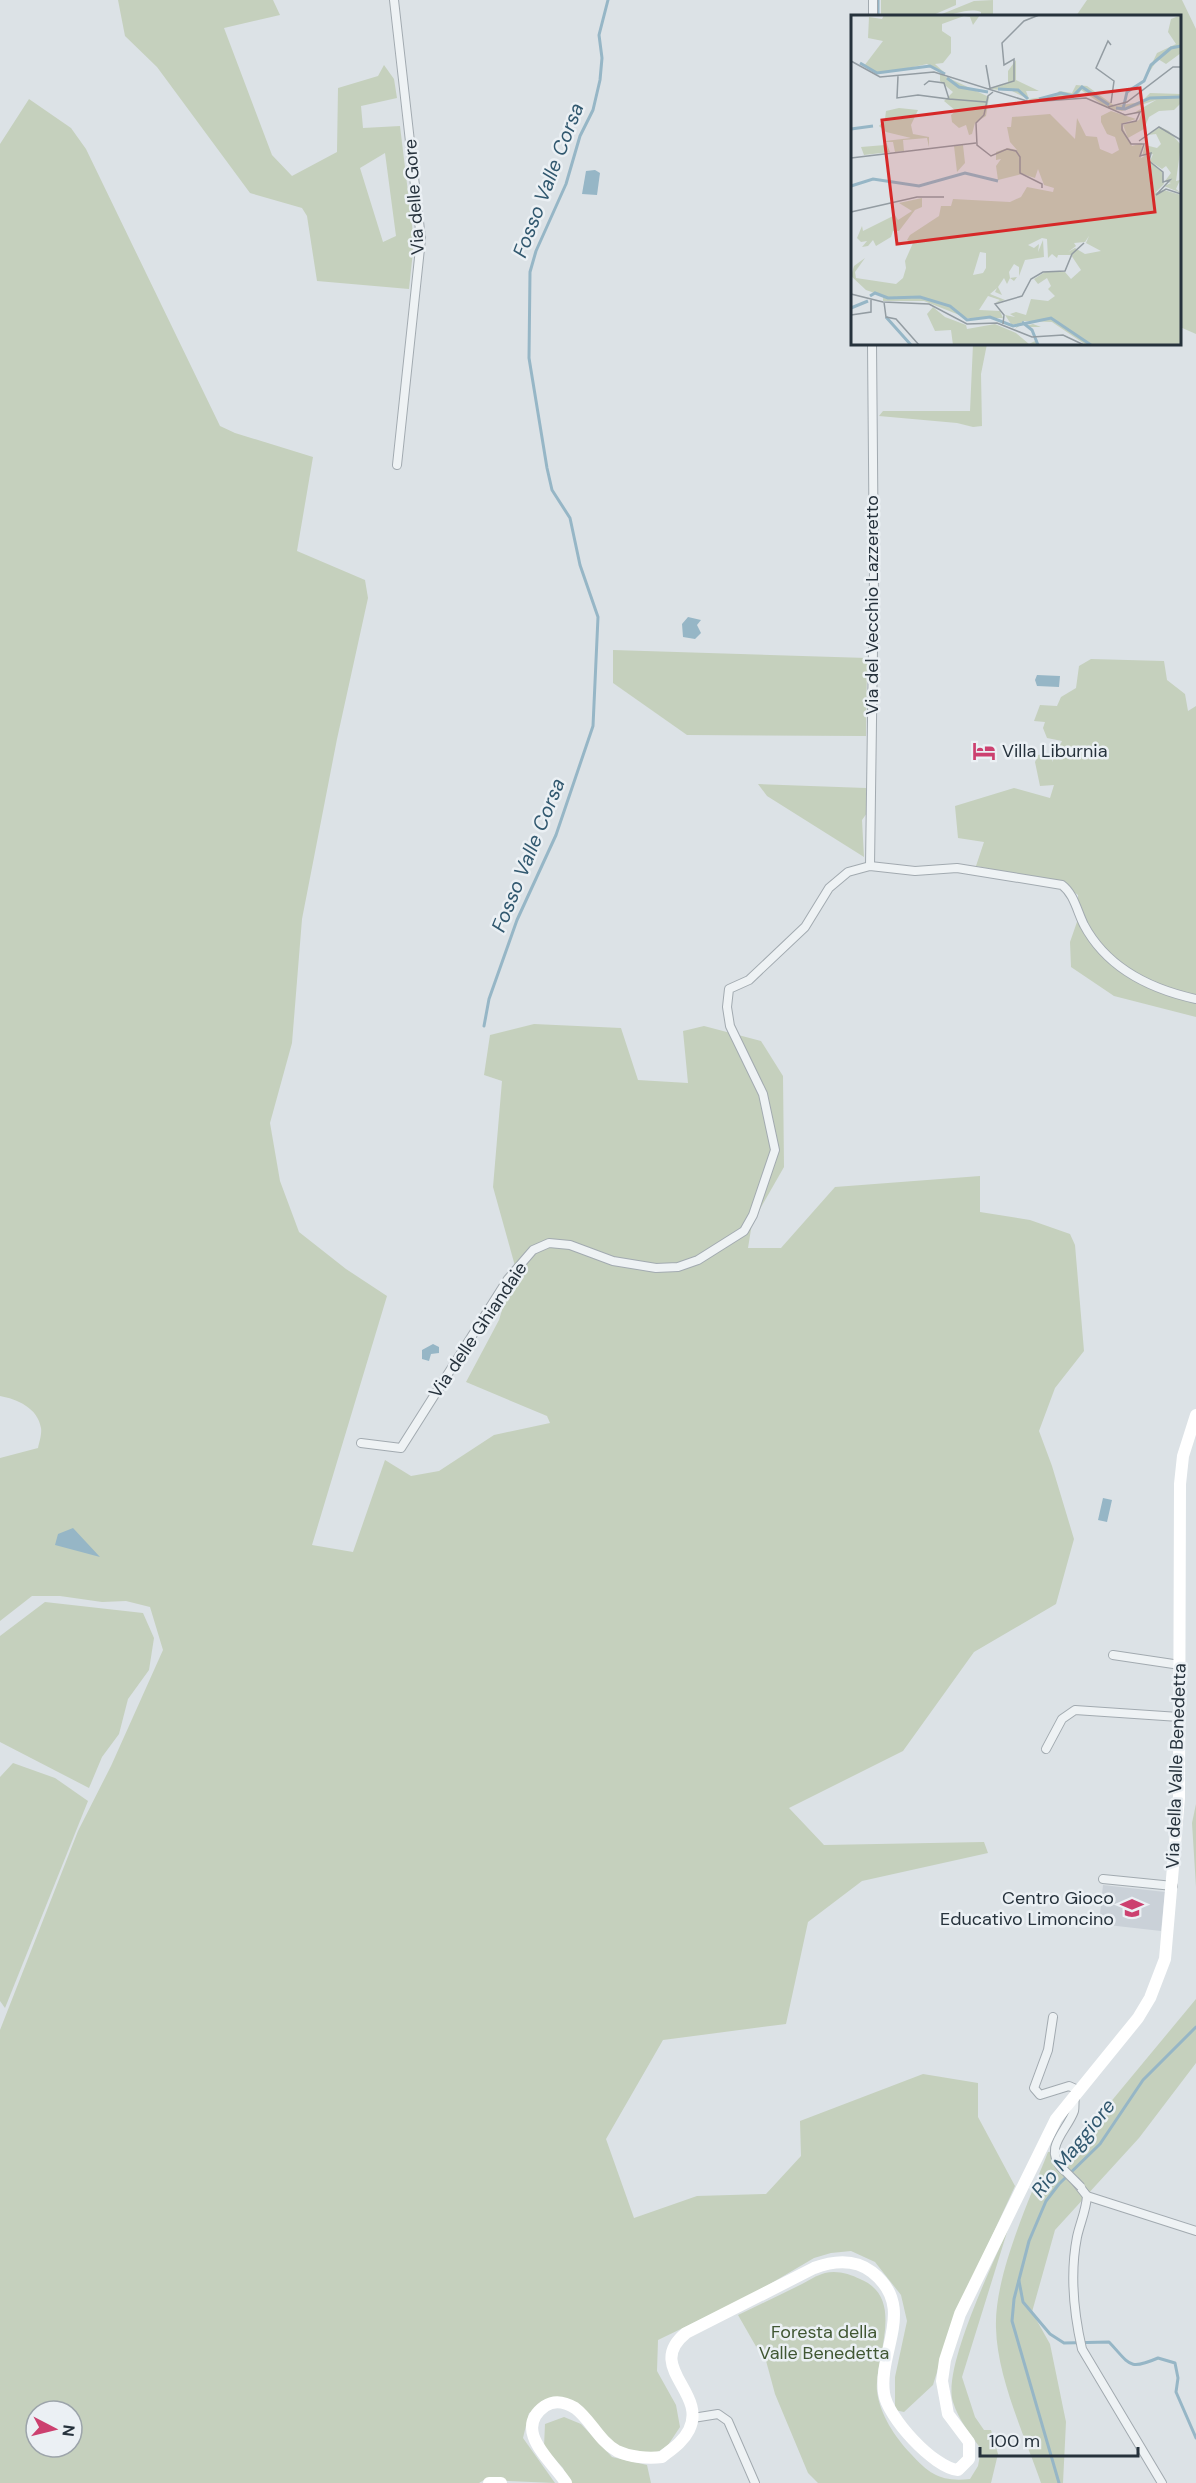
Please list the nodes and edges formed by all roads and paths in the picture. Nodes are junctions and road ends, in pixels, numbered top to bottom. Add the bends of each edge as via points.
1 (394, 0) edge
2 (872, 345) edge
3 (397, 465) dead end
4 (870, 866) junction
5 (1196, 999) edge
6 (1196, 1415) edge
7 (361, 1443) dead end
8 (1113, 1655) dead end
9 (1179, 1665) junction
10 (1179, 1717) junction
11 (1046, 1749) dead end
12 (1103, 1879) dead end
13 (1173, 1886) junction
14 (1053, 2017) dead end
15 (1077, 2093) junction
16 (1086, 2196) junction
17 (1196, 2231) edge
18 (693, 2418) junction
19 (489, 2483) edge
20 (501, 2483) edge
21 (566, 2483) edge
22 (755, 2483) edge
23 (1162, 2483) edge

1 - 3 street, Via delle Gore via 421,239
2 - 4 street, Via del Vecchio Lazzeretto
4 - 5 street, Via delle Ghiandaie via 915,871 957,868 1062,885 1069,890 1085,927 1126,974
4 - 7 street, Via delle Ghiandaie via 848,872 829,888 805,927 749,980 729,989 730,1026 764,1094 775,1150 744,1232 698,1260 678,1267 656,1268 613,1261 570,1245 549,1242 533,1250 508,1279 401,1448
6 - 9 main road, Via della Valle Benedetta via 1183,1456 1180,1484
8 - 9 street
9 - 10 main road, Via della Valle Benedetta
10 - 11 street via 1075,1710 1062,1719
10 - 13 main road, Via della Valle Benedetta
12 - 13 street
13 - 15 main road, Via della Valle Benedetta via 1165,1959 1154,1990 1138,2018
14 - 15 street via 1048,2050 1034,2088 1040,2095 1069,2086
15 - 16 street, bridge via 1074,2111 1054,2148 1059,2165
15 - 18 main road, Via della Valle Benedetta via 1049,2132 960,2314 945,2360 943,2398 948,2414 969,2442 964,2467 942,2467 891,2411 883,2390 894,2324 891,2299 879,2278 868,2269 849,2263 814,2268 677,2340 671,2364 693,2406
16 - 17 street
16 - 23 street via 1073,2279 1082,2349
18 - 21 main road via 682,2440 662,2457 653,2458 616,2450 572,2407 551,2403 534,2418 532,2434
18 - 22 street via 718,2414 728,2421
19 - 20 main road

